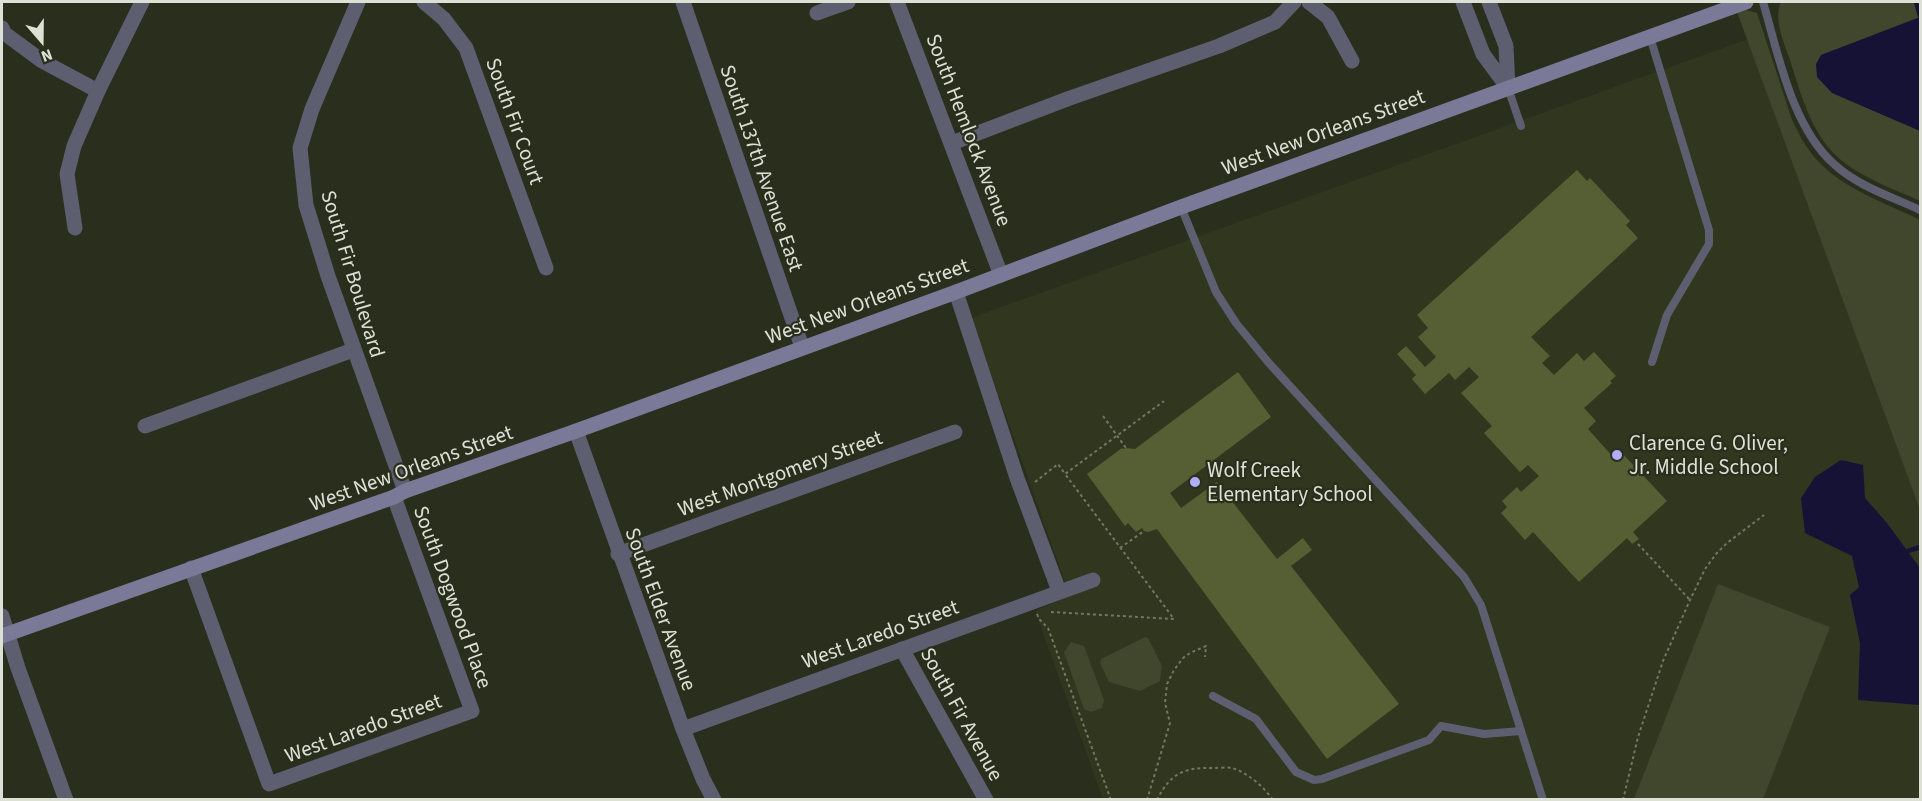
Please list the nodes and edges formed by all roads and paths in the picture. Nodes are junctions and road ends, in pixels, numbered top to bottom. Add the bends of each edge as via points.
1 (142, 2) edge
2 (358, 2) edge
3 (424, 2) edge
4 (683, 2) edge
5 (848, 2) edge
6 (897, 2) edge
7 (1294, 2) edge
8 (1309, 2) edge
9 (1462, 2) edge
10 (1489, 2) edge
11 (1746, 2) edge
12 (1763, 2) edge
13 (817, 13) dead end
14 (2, 28) edge
15 (1650, 37) junction
16 (1352, 61) dead end
17 (1508, 88) junction
18 (98, 92) junction
19 (1521, 126) dead end
20 (952, 143) junction
21 (1181, 207) junction
22 (1920, 210) edge
23 (75, 228) dead end
24 (546, 268) dead end
25 (1001, 275) junction
26 (956, 292) junction
27 (802, 347) junction
28 (353, 350) junction
29 (1652, 362) dead end
30 (1164, 401) dead end
31 (1103, 416) dead end
32 (146, 426) dead end
33 (576, 431) junction
34 (955, 432) dead end
35 (1118, 436) junction
36 (1126, 448) dead end
37 (1065, 474) junction
38 (1034, 486) dead end
39 (400, 494) junction
40 (1764, 515) dead end
41 (1144, 531) dead end
42 (1638, 544) dead end
43 (1120, 548) junction
44 (618, 554) junction
45 (191, 568) junction
46 (1093, 580) dead end
47 (1059, 591) junction
48 (1690, 600) junction
49 (1045, 611) dead end
50 (1037, 614) dead end
51 (2, 616) edge
52 (5, 635) edge
53 (902, 649) junction
54 (1206, 657) dead end
55 (1213, 696) dead end
56 (472, 711) joint
57 (683, 729) junction
58 (1521, 731) junction
59 (66, 800) edge
60 (714, 800) edge
61 (986, 800) edge
62 (1111, 800) edge
63 (1147, 800) edge
64 (1157, 800) edge
65 (1273, 800) edge
66 (1543, 800) edge
67 (1623, 800) edge

1 - 18 street
2 - 28 street, South Fir Boulevard via 312,109 300,148 306,205
3 - 24 street, South Fir Court via 444,19 466,48
4 - 27 street, South 137th Avenue East
5 - 13 street
6 - 20 street, South Hemlock Avenue
7 - 20 street via 1275,22 1228,42
8 - 16 street via 1329,17
9 - 17 street via 1483,54
10 - 17 street via 1506,46
11 - 15 street, West New Orleans Street
12 - 22 lane via 1794,100 1818,147 1854,178
14 - 18 street via 42,61
15 - 17 street, West New Orleans Street
15 - 29 lane via 1709,230 1709,244 1667,315
17 - 19 lane
17 - 21 street, West New Orleans Street
18 - 23 street via 74,146 67,174
20 - 25 street, South Hemlock Avenue
21 - 25 street, West New Orleans Street
21 - 58 lane via 1216,292 1236,323 1464,577 1481,605
25 - 26 street, West New Orleans Street
26 - 27 street, West New Orleans Street
26 - 47 street
27 - 33 street, West New Orleans Street
28 - 32 street
28 - 39 street, South Fir Boulevard
30 - 35 path
31 - 35 path
33 - 39 street, West New Orleans Street
33 - 44 street, South Elder Avenue
34 - 44 street, West Montgomery Street
35 - 36 path
35 - 37 path
37 - 38 path via 1058,464
37 - 43 path
39 - 45 street, West New Orleans Street
39 - 56 street, South Dogwood Place
40 - 48 path via 1716,554
41 - 43 path
42 - 48 path
43 - 49 path via 1174,619
44 - 57 street, South Elder Avenue
45 - 52 street, West New Orleans Street
45 - 56 street, West Laredo Street via 269,784
46 - 47 street, West Laredo Street
47 - 53 street, West Laredo Street
48 - 67 path via 1663,661 1638,737
50 - 62 path via 1048,628
51 - 52 street
52 - 59 street
53 - 57 street, West Laredo Street
53 - 61 street, South Fir Avenue
54 - 63 path via 1206,646 1190,653 1170,677 1165,697 1170,723
55 - 58 lane via 1256,719 1296,772 1314,780 1429,740 1441,726 1484,734
57 - 60 street, South Elder Avenue
58 - 66 lane
64 - 65 path via 1163,786 1178,772 1233,768 1262,785

